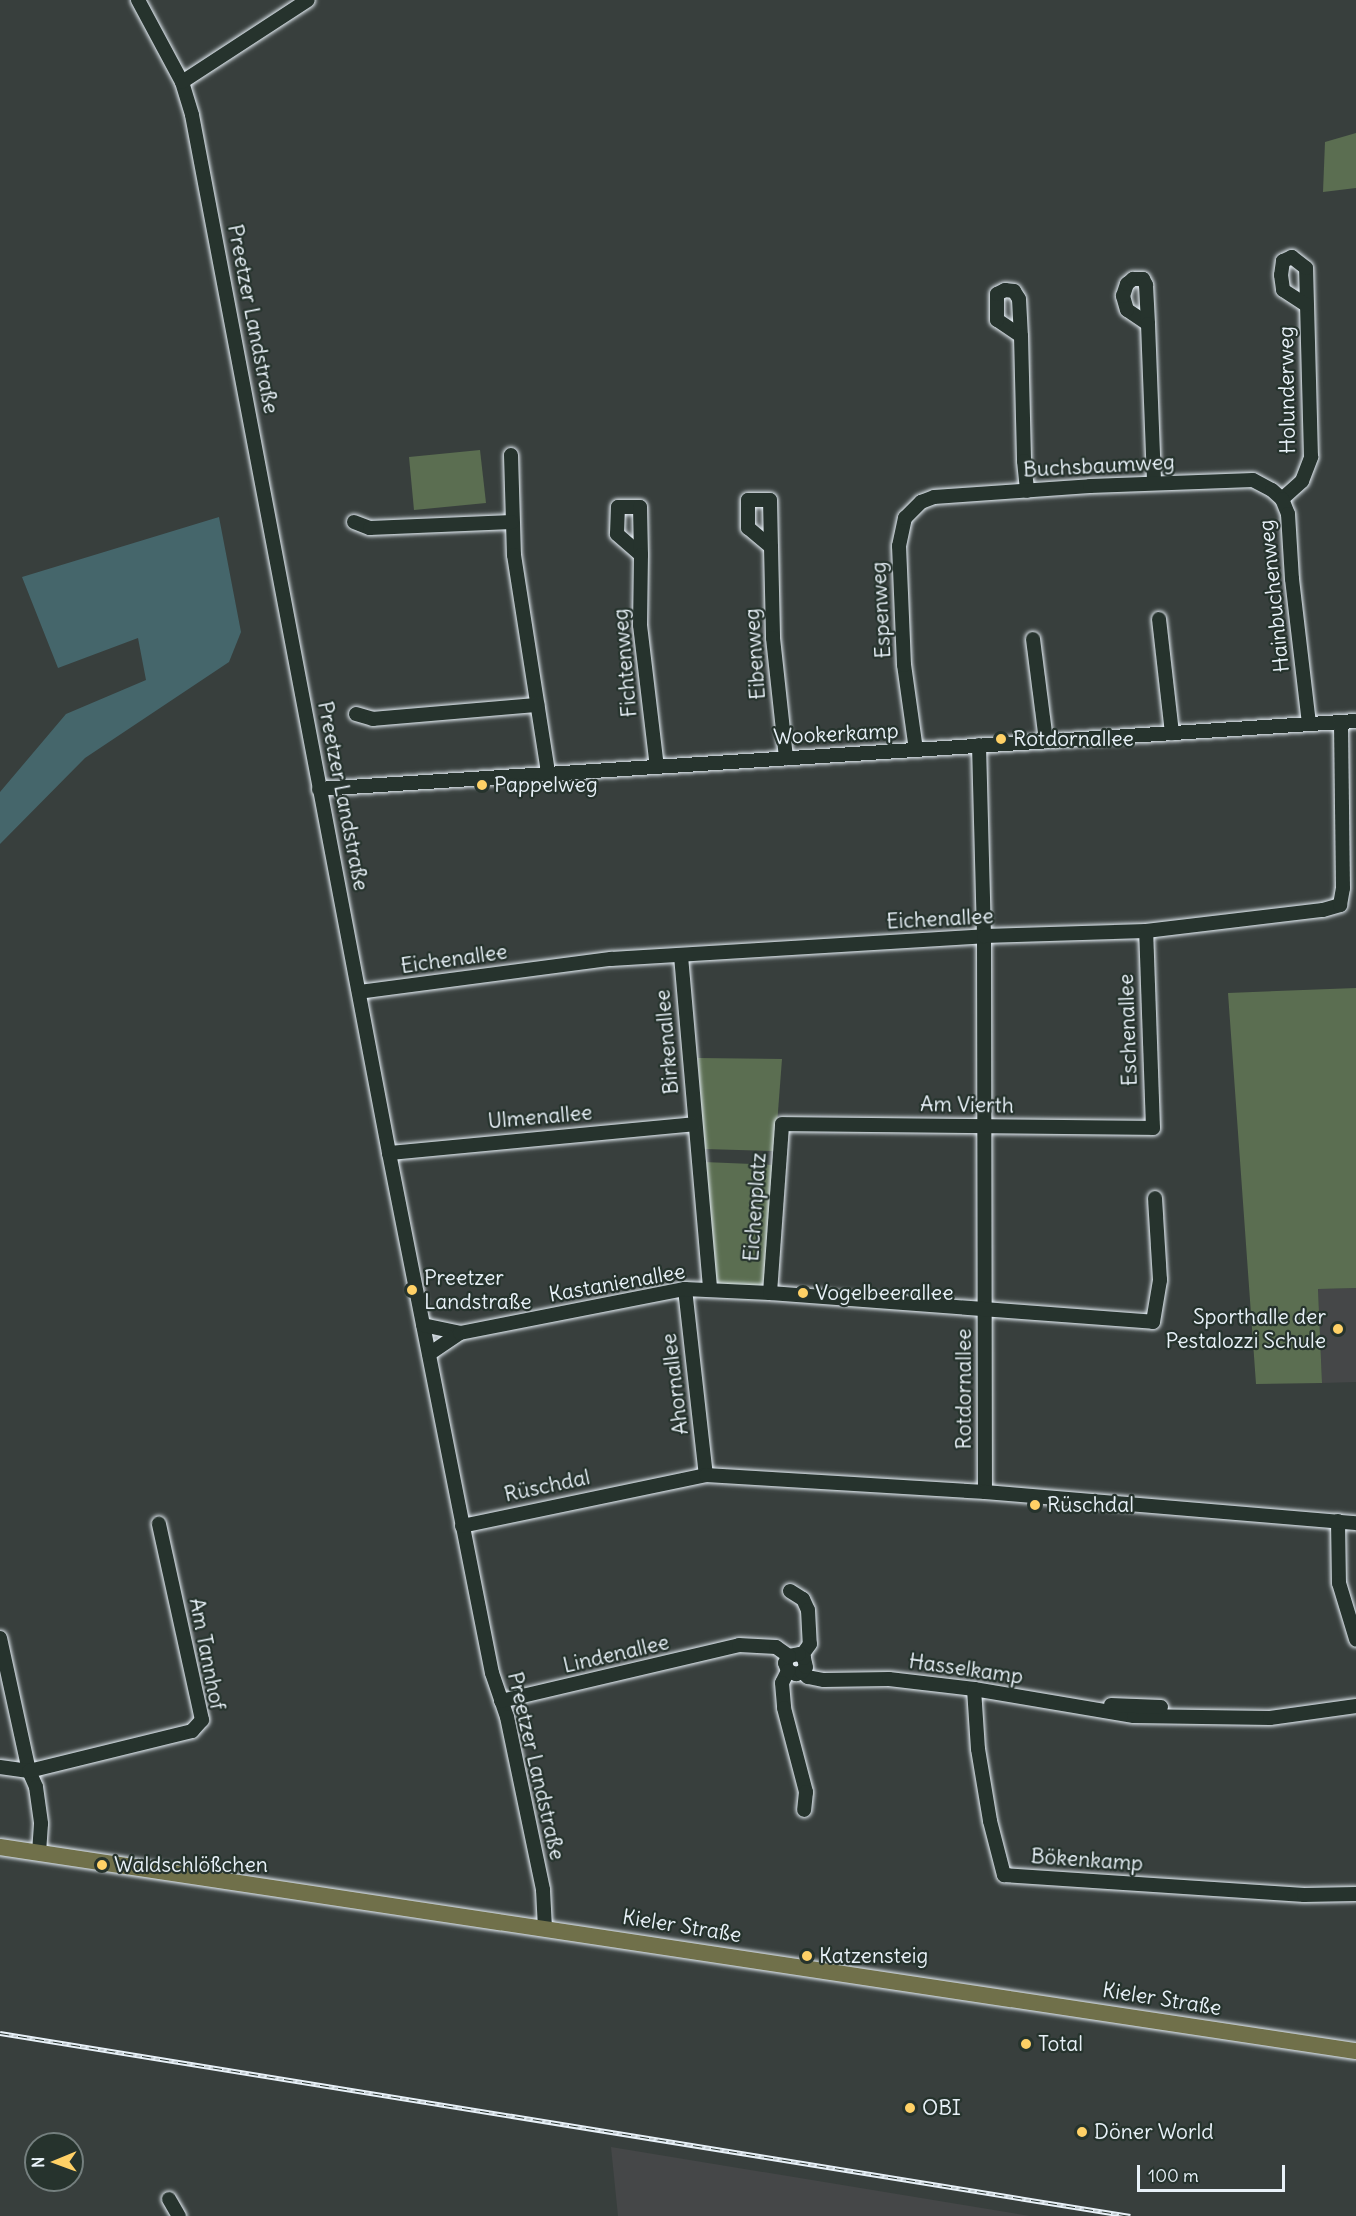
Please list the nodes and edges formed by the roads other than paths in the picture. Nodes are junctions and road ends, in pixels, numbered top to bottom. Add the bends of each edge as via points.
1 (138, 0) edge
2 (308, 0) edge
3 (182, 82) junction
4 (1306, 305) dead end
5 (1148, 324) dead end
6 (1021, 336) dead end
7 (511, 455) dead end
8 (1253, 480) joint
9 (1154, 483) junction
10 (1027, 491) junction
11 (949, 496) joint
12 (1282, 499) junction
13 (354, 522) dead end
14 (512, 522) junction
15 (771, 547) dead end
16 (641, 555) dead end
17 (1159, 619) dead end
18 (1033, 639) dead end
19 (537, 705) junction
20 (356, 714) dead end
21 (1356, 721) edge
22 (1341, 722) junction
23 (1309, 724) junction
24 (1172, 733) junction
25 (1046, 741) junction
26 (979, 745) junction
27 (916, 750) junction
28 (786, 758) junction
29 (657, 767) junction
30 (548, 773) junction
31 (319, 789) junction
32 (1146, 931) junction
33 (984, 936) junction
34 (681, 956) junction
35 (359, 993) junction
36 (695, 1124) junction
37 (782, 1124) joint
38 (984, 1126) junction
39 (1153, 1128) joint
40 (389, 1153) junction
41 (1155, 1198) dead end
42 (685, 1289) junction
43 (710, 1290) junction
44 (770, 1293) junction
45 (984, 1310) junction
46 (423, 1325) junction
47 (460, 1333) junction
48 (429, 1354) junction
49 (706, 1474) junction
50 (985, 1492) junction
51 (1338, 1521) junction
52 (1356, 1523) edge
53 (159, 1524) dead end
54 (462, 1526) junction
55 (790, 1591) dead end
56 (0, 1638) edge
57 (1356, 1639) edge
58 (795, 1655) junction
59 (788, 1671) junction
60 (802, 1672) junction
61 (974, 1689) junction
62 (501, 1701) junction
63 (1356, 1706) edge
64 (0, 1767) edge
65 (29, 1772) junction
66 (804, 1810) dead end
67 (0, 1847) edge
68 (39, 1853) junction
69 (1356, 1894) edge
70 (545, 1927) junction
71 (1356, 2051) edge
72 (170, 2199) dead end
73 (179, 2216) edge

1 - 3 street, Preetzer Landstraße
2 - 3 street
3 - 31 street, Preetzer Landstraße via 192,115
4 - 12 street, Holunderweg via 1311,457 1302,481
5 - 9 street
6 - 10 street
7 - 14 street
8 - 9 street, Buchsbaumweg
8 - 12 street, Hainbuchenweg
9 - 10 street, Buchsbaumweg
10 - 11 street, Buchsbaumweg
11 - 27 street, Espenweg via 921,502 905,519 901,530 904,665
12 - 23 street, Hainbuchenweg via 1288,514
13 - 14 street via 370,528
14 - 19 street
15 - 28 street, Eibenweg via 773,638
16 - 29 street, Fichtenweg via 640,625
17 - 24 street
18 - 25 street
19 - 20 street via 373,719
19 - 30 street
21 - 22 street, Wookerkamp
22 - 23 street, Wookerkamp
22 - 32 street, Eichenallee via 1340,905
23 - 24 street, Wookerkamp
24 - 25 street, Wookerkamp
25 - 26 street, Wookerkamp
26 - 27 street, Wookerkamp
26 - 33 street, Rotdornallee
27 - 28 street, Wookerkamp
28 - 29 street, Wookerkamp
29 - 30 street, Wookerkamp
30 - 31 street, Wookerkamp
31 - 35 street, Preetzer Landstraße
32 - 33 street, Eichenallee
32 - 39 street, Eschenallee
33 - 34 street, Eichenallee
33 - 38 street, Rotdornallee
34 - 35 street, Eichenallee via 612,959
34 - 36 street, Birkenallee
35 - 40 street, Preetzer Landstraße
36 - 40 street, Ulmenallee
36 - 43 street, Eichenplatz
37 - 38 street, Am Vierth
37 - 44 street, Eichenplatz
38 - 39 street, Am Vierth
38 - 45 street, Rotdornallee
40 - 46 street, Preetzer Landstraße
41 - 45 street via 1160,1280 1153,1322
42 - 43 street, Kastanienallee
42 - 47 street, Kastanienallee
42 - 49 street, Ahornallee
43 - 44 street
44 - 45 street
45 - 50 street, Rotdornallee
46 - 47 street, Kastanienallee
46 - 48 street, Preetzer Landstraße
47 - 48 street, Kastanienallee
48 - 54 street, Preetzer Landstraße
49 - 50 street, Rüschdal
49 - 54 street, Rüschdal
50 - 51 street, Rüschdal
51 - 52 street, Rüschdal
51 - 57 street via 1339,1582
53 - 65 street, Am Tannhof via 202,1720 192,1731
54 - 62 street, Preetzer Landstraße
55 - 58 street via 803,1599 808,1610 810,1644
56 - 65 street
58 - 59 street via 785,1663
58 - 60 street via 806,1664
58 - 62 street, Lindenallee via 776,1647 739,1645
59 - 60 street
59 - 66 street via 782,1683 784,1708 806,1792
60 - 61 street, Hasselkamp via 824,1680 889,1679
61 - 63 street, Hasselkamp via 1134,1716 1270,1718
61 - 69 street, Bökenkamp via 981,1769 1004,1875 1304,1895
62 - 70 street, Preetzer Landstraße via 543,1890
64 - 65 street
65 - 68 street via 36,1787 41,1824
67 - 68 main road, Kieler Straße
68 - 70 main road, Kieler Straße
70 - 71 main road, Kieler Straße
72 - 73 street

